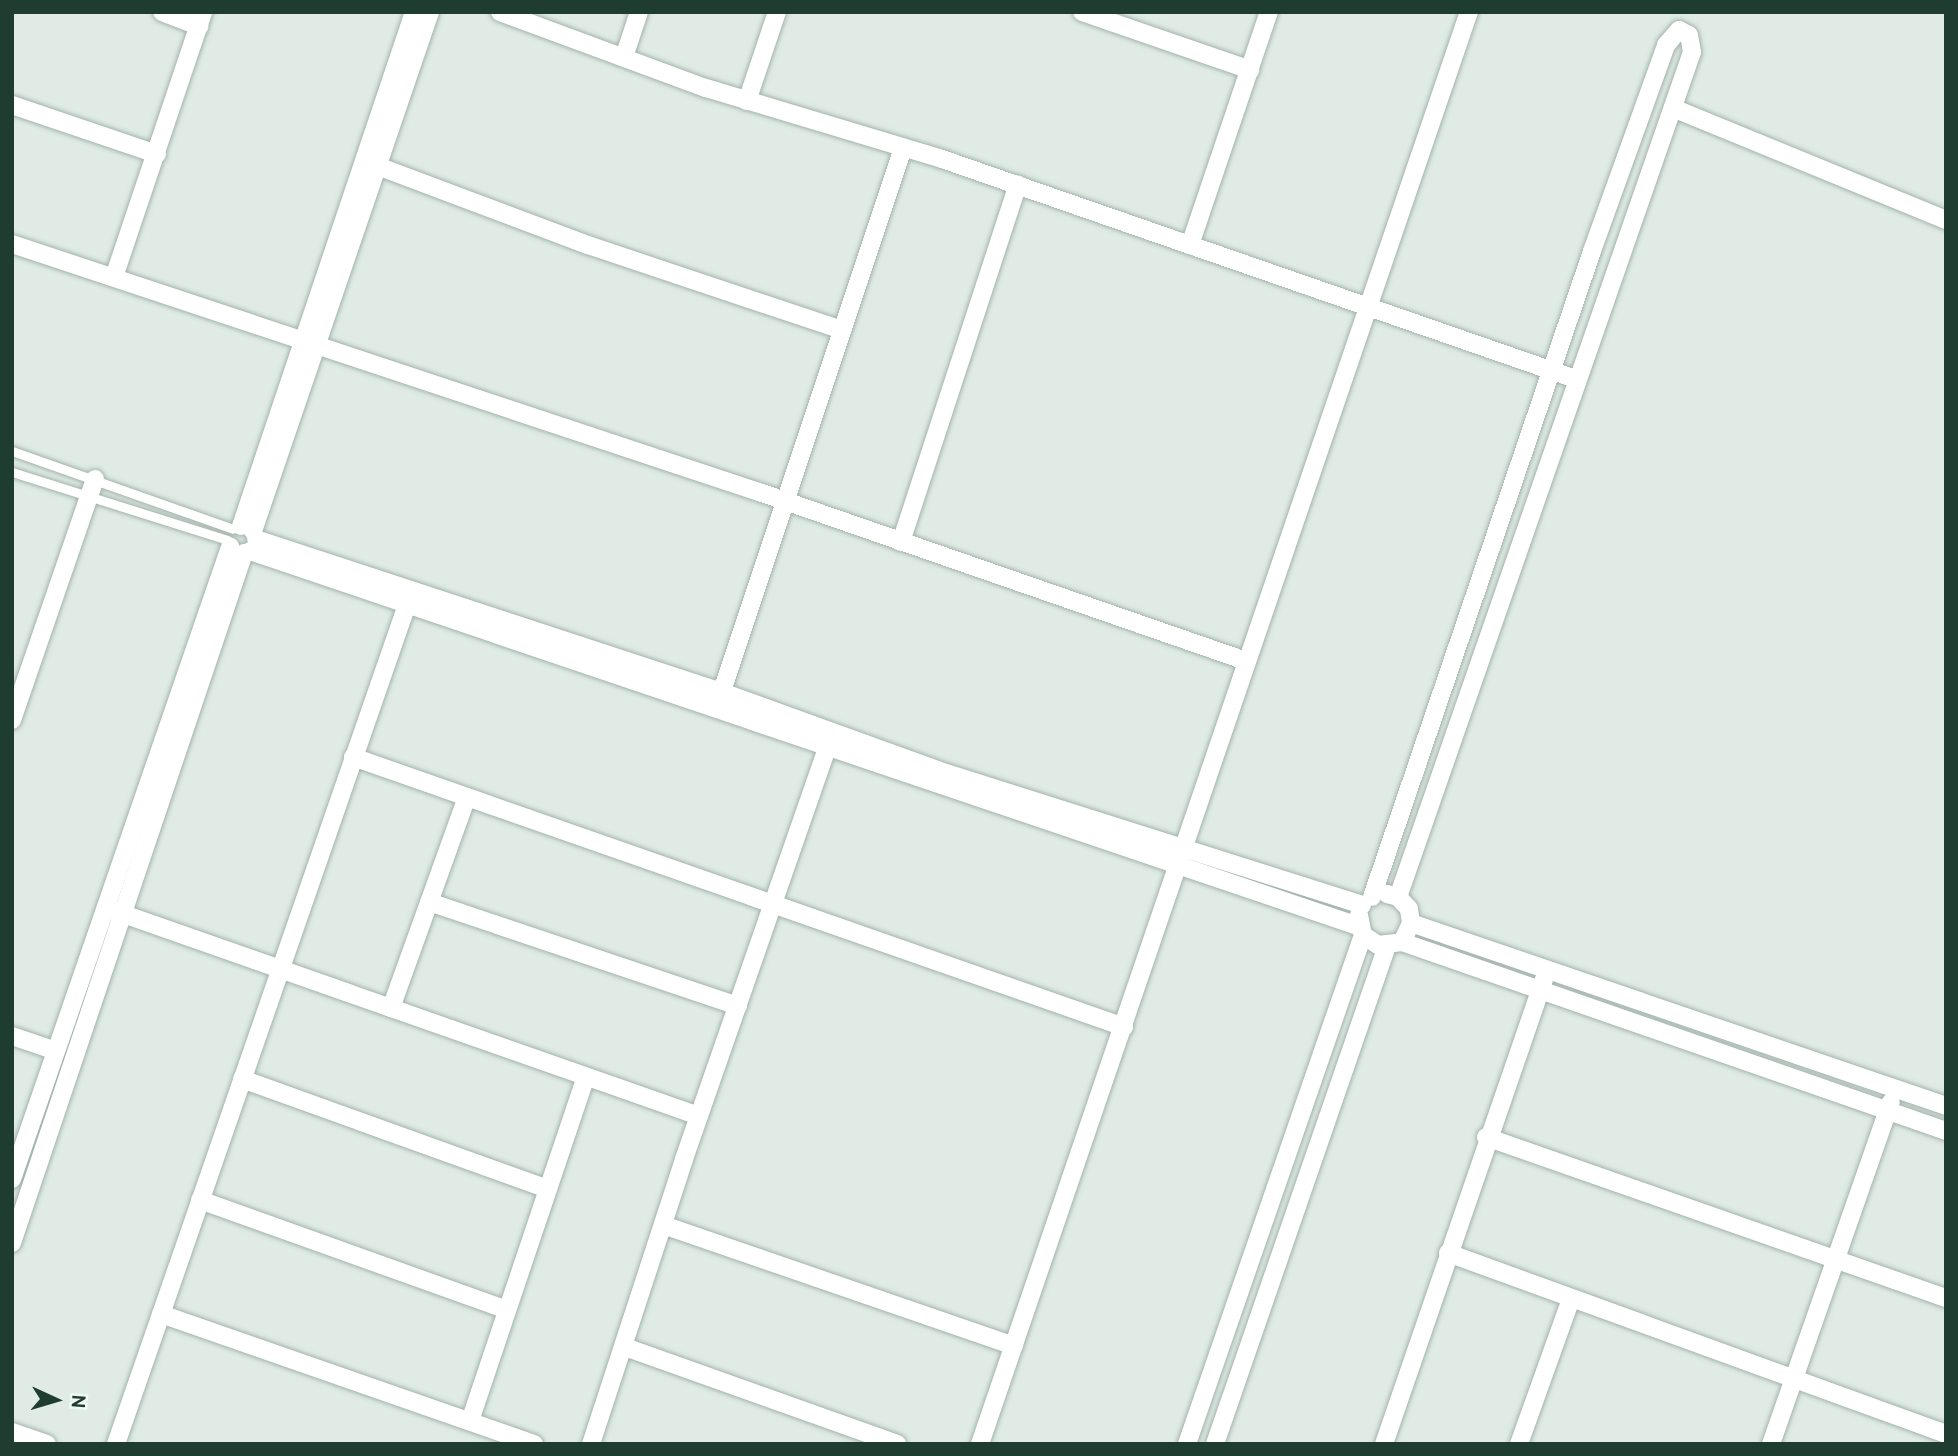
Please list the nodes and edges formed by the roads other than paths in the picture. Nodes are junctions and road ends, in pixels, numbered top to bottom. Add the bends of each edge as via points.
1 (162, 12) edge
2 (414, 12) edge
3 (430, 12) edge
4 (500, 12) edge
5 (639, 12) edge
6 (777, 12) edge
7 (1082, 12) edge
8 (1269, 12) edge
9 (1469, 12) edge
10 (201, 19) edge
11 (624, 57) junction
12 (1250, 70) junction
13 (747, 101) junction
14 (12, 106) edge
15 (1673, 108) junction
16 (903, 148) junction
17 (157, 154) junction
18 (371, 164) junction
19 (1018, 185) junction
20 (1946, 220) edge
21 (12, 244) edge
22 (1190, 246) junction
23 (114, 277) junction
24 (1366, 307) junction
25 (842, 330) junction
26 (309, 345) junction
27 (1551, 371) junction
28 (1576, 379) junction
29 (12, 452) edge
30 (12, 472) edge
31 (95, 480) junction
32 (89, 497) junction
33 (784, 501) junction
34 (242, 539) junction
35 (901, 542) junction
36 (409, 597) junction
37 (1246, 661) junction
38 (722, 692) junction
39 (716, 710) junction
40 (12, 720) edge
41 (830, 740) junction
42 (353, 757) junction
43 (467, 797) junction
44 (1181, 857) junction
45 (1398, 897) junction
46 (1367, 901) junction
47 (429, 902) junction
48 (773, 905) junction
49 (105, 908) junction
50 (123, 914) junction
51 (1411, 923) junction
52 (1361, 931) junction
53 (1394, 944) junction
54 (280, 969) junction
55 (1548, 970) junction
56 (1540, 990) junction
57 (738, 1006) junction
58 (391, 1008) junction
59 (1124, 1027) junction
60 (12, 1036) edge
61 (56, 1051) junction
62 (586, 1077) junction
63 (242, 1079) junction
64 (1895, 1089) junction
65 (1946, 1106) edge
66 (1888, 1111) junction
67 (699, 1116) junction
68 (1946, 1131) edge
69 (1486, 1137) junction
70 (12, 1179) edge
71 (548, 1189) junction
72 (200, 1200) junction
73 (663, 1225) junction
74 (12, 1243) edge
75 (1448, 1253) junction
76 (1836, 1259) junction
77 (1571, 1298) junction
78 (1946, 1298) edge
79 (507, 1310) junction
80 (161, 1314) junction
81 (1014, 1346) junction
82 (625, 1347) junction
83 (1792, 1381) junction
84 (470, 1421) junction
85 (12, 1432) edge
86 (1933, 1435) edge
87 (47, 1444) edge
88 (116, 1444) edge
89 (534, 1444) edge
90 (591, 1444) edge
91 (897, 1444) edge
92 (980, 1444) edge
93 (1187, 1444) edge
94 (1215, 1444) edge
95 (1384, 1444) edge
96 (1519, 1444) edge
97 (1771, 1444) edge

1 - 10 street
2 - 18 street
3 - 18 street
4 - 11 street
5 - 11 street
6 - 13 street
7 - 12 street
8 - 12 street
9 - 24 street
10 - 17 street
11 - 13 street
12 - 22 street
13 - 16 street
14 - 17 street
15 - 20 street
15 - 27 street via 1692,52 1689,35 1679,30 1666,45
15 - 28 street
16 - 19 street
16 - 25 street
17 - 23 street
18 - 25 street via 589,245
18 - 26 street
19 - 22 street
19 - 35 street
21 - 23 street
22 - 24 street
23 - 26 street
24 - 27 street
24 - 37 street
25 - 33 street
26 - 33 street
26 - 34 street
27 - 28 street
27 - 46 street
28 - 45 street
29 - 31 lane
30 - 32 lane
31 - 32 street
31 - 34 lane
32 - 34 lane
32 - 40 street
33 - 35 street
33 - 38 street
34 - 36 street
34 - 49 street
34 - 50 street
35 - 37 street
36 - 38 street
36 - 39 street
36 - 42 street
37 - 44 street
38 - 39 street
38 - 41 street
39 - 41 street
41 - 44 street
41 - 48 street
42 - 43 street
42 - 54 street
43 - 47 street
43 - 48 street
44 - 46 street
44 - 52 street
44 - 59 street
45 - 46 street
45 - 51 street via 1409,909
46 - 52 street
47 - 57 street
47 - 58 street
48 - 57 street
48 - 59 street
49 - 50 street
49 - 61 street
50 - 54 street
50 - 74 street
51 - 53 street
51 - 55 street
52 - 53 street
52 - 93 street
53 - 56 street
53 - 94 street
54 - 58 street
54 - 63 street
55 - 56 street
55 - 64 street
56 - 66 street
56 - 69 street
57 - 67 street
58 - 62 street
59 - 81 street
60 - 61 street
61 - 70 street
62 - 67 street
62 - 71 street
63 - 71 street
63 - 72 street
64 - 65 street
64 - 66 street
66 - 68 street
66 - 76 street
67 - 73 street
69 - 75 street
69 - 76 street
71 - 79 street
72 - 79 street
72 - 80 street
73 - 81 street
73 - 82 street
75 - 77 street
75 - 95 street
76 - 78 street
76 - 83 street
77 - 83 street
77 - 96 street
79 - 84 street
80 - 84 street
80 - 88 street
81 - 92 street
82 - 90 street
82 - 91 street
83 - 86 street
83 - 97 street
84 - 89 street
85 - 87 street

